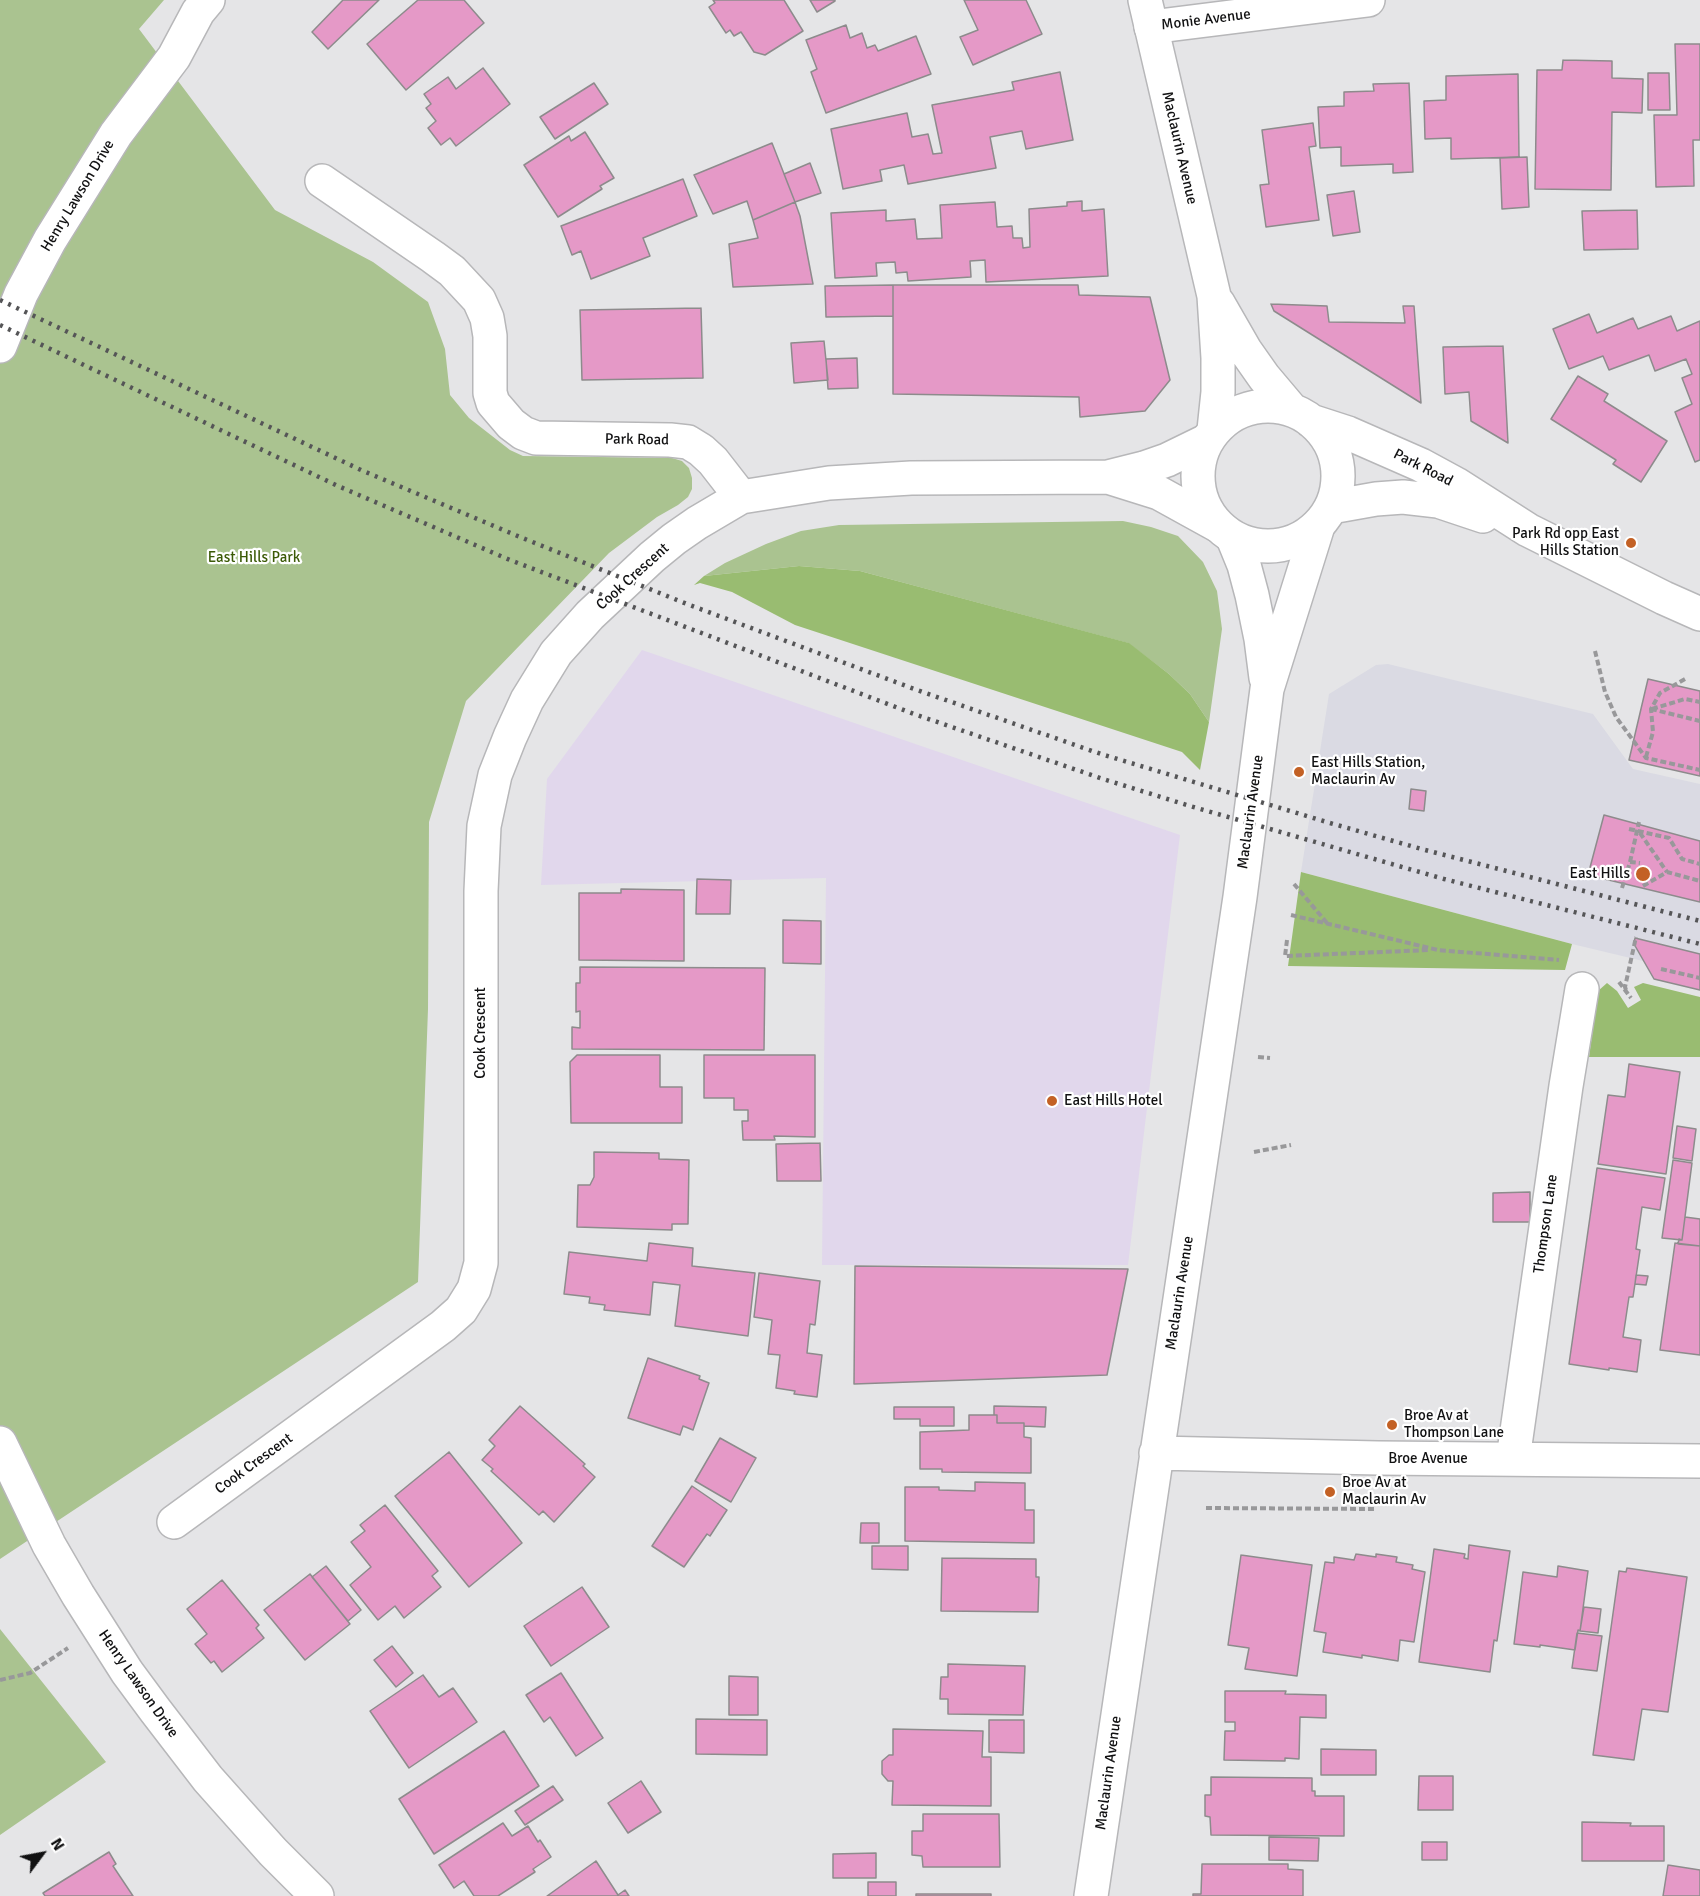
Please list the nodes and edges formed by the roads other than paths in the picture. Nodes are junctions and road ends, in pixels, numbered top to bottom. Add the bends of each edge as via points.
1 (208, 0) edge
2 (235, 0) edge
3 (1368, 0) edge
4 (1148, 13) edge
5 (174, 57) junction
6 (322, 181) dead end
7 (1214, 296) junction
8 (0, 346) edge
9 (1301, 415) junction
10 (1210, 436) junction
11 (1108, 477) junction
12 (741, 497) junction
13 (1325, 516) junction
14 (1528, 530) junction
15 (1225, 532) junction
16 (1700, 614) edge
17 (1268, 689) junction
18 (1582, 989) dead end
19 (0, 1443) edge
20 (1156, 1453) junction
21 (1514, 1459) junction
22 (1700, 1461) edge
23 (174, 1522) dead end
24 (317, 1896) edge
25 (1091, 1896) edge

1 - 5 street, Henry Lawson Drive
2 - 5 street, Henry Lawson Drive via 213,25
3 - 4 street, Monie Avenue
4 - 7 street, Maclaurin Avenue
5 - 8 street, Henry Lawson Drive via 116,134 50,240 21,294
6 - 12 street, Park Road via 452,271 479,300 490,336 490,393 500,413 517,428 536,438 688,442 713,461
7 - 9 street, Maclaurin Avenue via 1264,377
7 - 10 street, Maclaurin Avenue via 1218,392
9 - 10 street via 1270,405 1249,408 1229,417
9 - 13 street via 1327,438 1337,460 1338,484
9 - 14 street, Park Road via 1421,465
10 - 11 street via 1167,460
10 - 15 street via 1198,462 1197,484 1203,506
11 - 12 street via 829,483
11 - 15 street via 1159,493
12 - 23 street, Cook Crescent via 697,523 652,557 556,653 527,700 495,775 484,826 481,891 481,1263 474,1289 461,1310 443,1326
13 - 14 street, Park Road via 1376,499 1404,497 1438,501
13 - 15 street via 1304,537 1287,545 1250,545
13 - 17 street, Maclaurin Avenue
14 - 16 street, Park Road
15 - 17 street, Maclaurin Avenue via 1244,565 1252,594
17 - 20 street, Maclaurin Avenue
18 - 21 street, Thompson Lane
19 - 24 street, Henry Lawson Drive via 49,1545 154,1710 208,1779
20 - 21 street, Broe Avenue
20 - 25 street, Maclaurin Avenue
21 - 22 street, Broe Avenue

